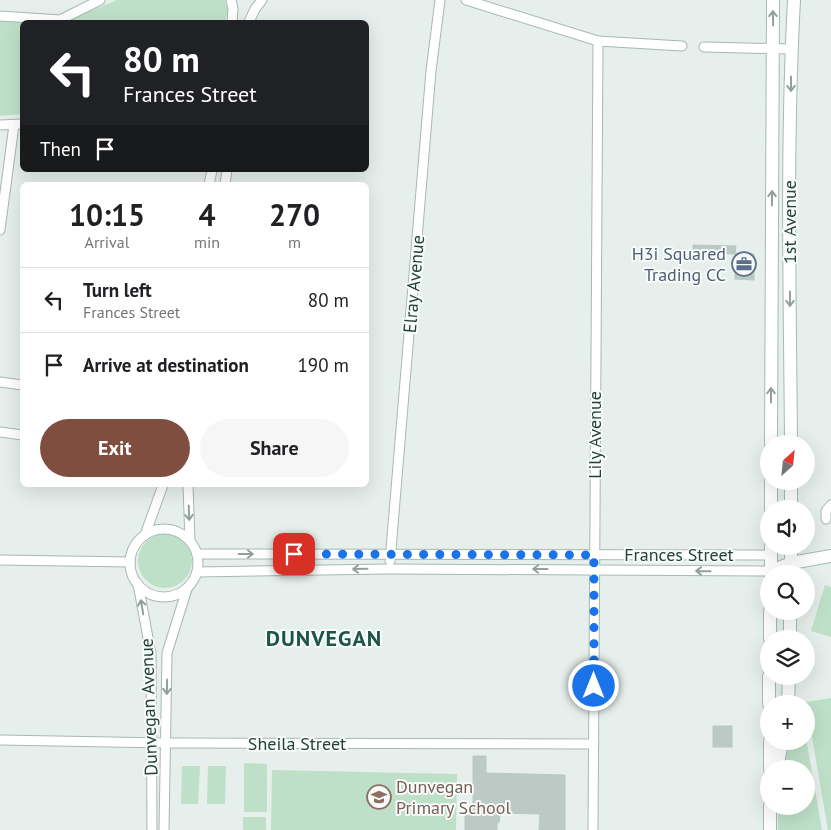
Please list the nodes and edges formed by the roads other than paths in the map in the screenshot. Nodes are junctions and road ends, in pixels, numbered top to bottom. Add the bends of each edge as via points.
1 (100, 0) edge
2 (232, 0) edge
3 (262, 0) edge
4 (440, 0) edge
5 (466, 0) edge
6 (772, 0) edge
7 (794, 0) edge
8 (0, 16) edge
9 (232, 20) edge
10 (250, 20) edge
11 (598, 41) junction
12 (682, 46) dead end
13 (704, 47) dead end
14 (773, 49) junction
15 (791, 49) junction
16 (0, 125) edge
17 (18, 125) edge
18 (0, 230) edge
19 (772, 230) junction
20 (790, 232) junction
21 (0, 382) edge
22 (20, 385) edge
23 (0, 432) edge
24 (20, 435) edge
25 (771, 435) edge
26 (791, 435) edge
27 (161, 487) edge
28 (188, 487) edge
29 (831, 505) edge
30 (826, 519) dead end
31 (145, 534) junction
32 (190, 541) junction
33 (760, 550) edge
34 (197, 554) junction
35 (391, 555) junction
36 (594, 555) junction
37 (777, 555) edge
38 (831, 556) edge
39 (0, 560) edge
40 (130, 562) junction
41 (788, 565) edge
42 (801, 565) edge
43 (390, 569) junction
44 (594, 569) junction
45 (197, 572) junction
46 (760, 572) edge
47 (138, 584) junction
48 (187, 589) junction
49 (167, 653) junction
50 (151, 654) junction
51 (0, 740) edge
52 (151, 743) junction
53 (166, 744) junction
54 (594, 744) junction
55 (770, 815) edge
56 (152, 830) edge
57 (164, 830) edge
58 (593, 830) edge
59 (770, 830) edge

1 - 8 street via 60,20
2 - 9 street
3 - 10 street
4 - 35 street, Elray Avenue
5 - 11 street
14 -> 6 main road, 1st Avenue
7 - 15 main road, 1st Avenue
11 - 12 street
11 - 36 street, Lily Avenue
13 - 14 street
14 - 15 street
19 -> 14 main road, 1st Avenue
15 -> 20 main road, 1st Avenue
16 - 17 street
17 - 18 street
19 - 20 main road
25 -> 19 main road, 1st Avenue
20 -> 26 main road, 1st Avenue
21 - 22 street
23 - 24 street
27 - 31 street
28 -> 32 street
29 - 30 street via 826,511
31 - 32 street via 164,529 183,534
31 - 40 street via 132,551
32 - 34 street
33 - 36 street, Frances Street
34 -> 35 street, Frances Street
34 - 45 street
35 - 36 street, Frances Street
35 - 43 street, Elray Avenue
36 - 44 street, Lily Avenue
37 - 41 main road
38 - 42 main road
39 - 40 street
40 - 47 street
44 -> 43 street, Frances Street
43 -> 45 street, Frances Street
46 -> 44 street, Frances Street
44 - 54 street, Lily Avenue
45 - 48 street
47 - 48 street via 156,596 167,597
50 -> 47 street, Dunvegan Avenue
48 - 49 street, Dunvegan Avenue
49 - 50 street
49 -> 53 street, Dunvegan Avenue
50 - 52 street, Dunvegan Avenue
51 - 52 street, Sheila Street
52 - 53 street, Sheila Street
52 - 56 street, Dunvegan Avenue
53 - 54 street, Sheila Street
53 - 57 street, Dunvegan Avenue
54 - 58 street, Lily Avenue
55 - 59 main road

